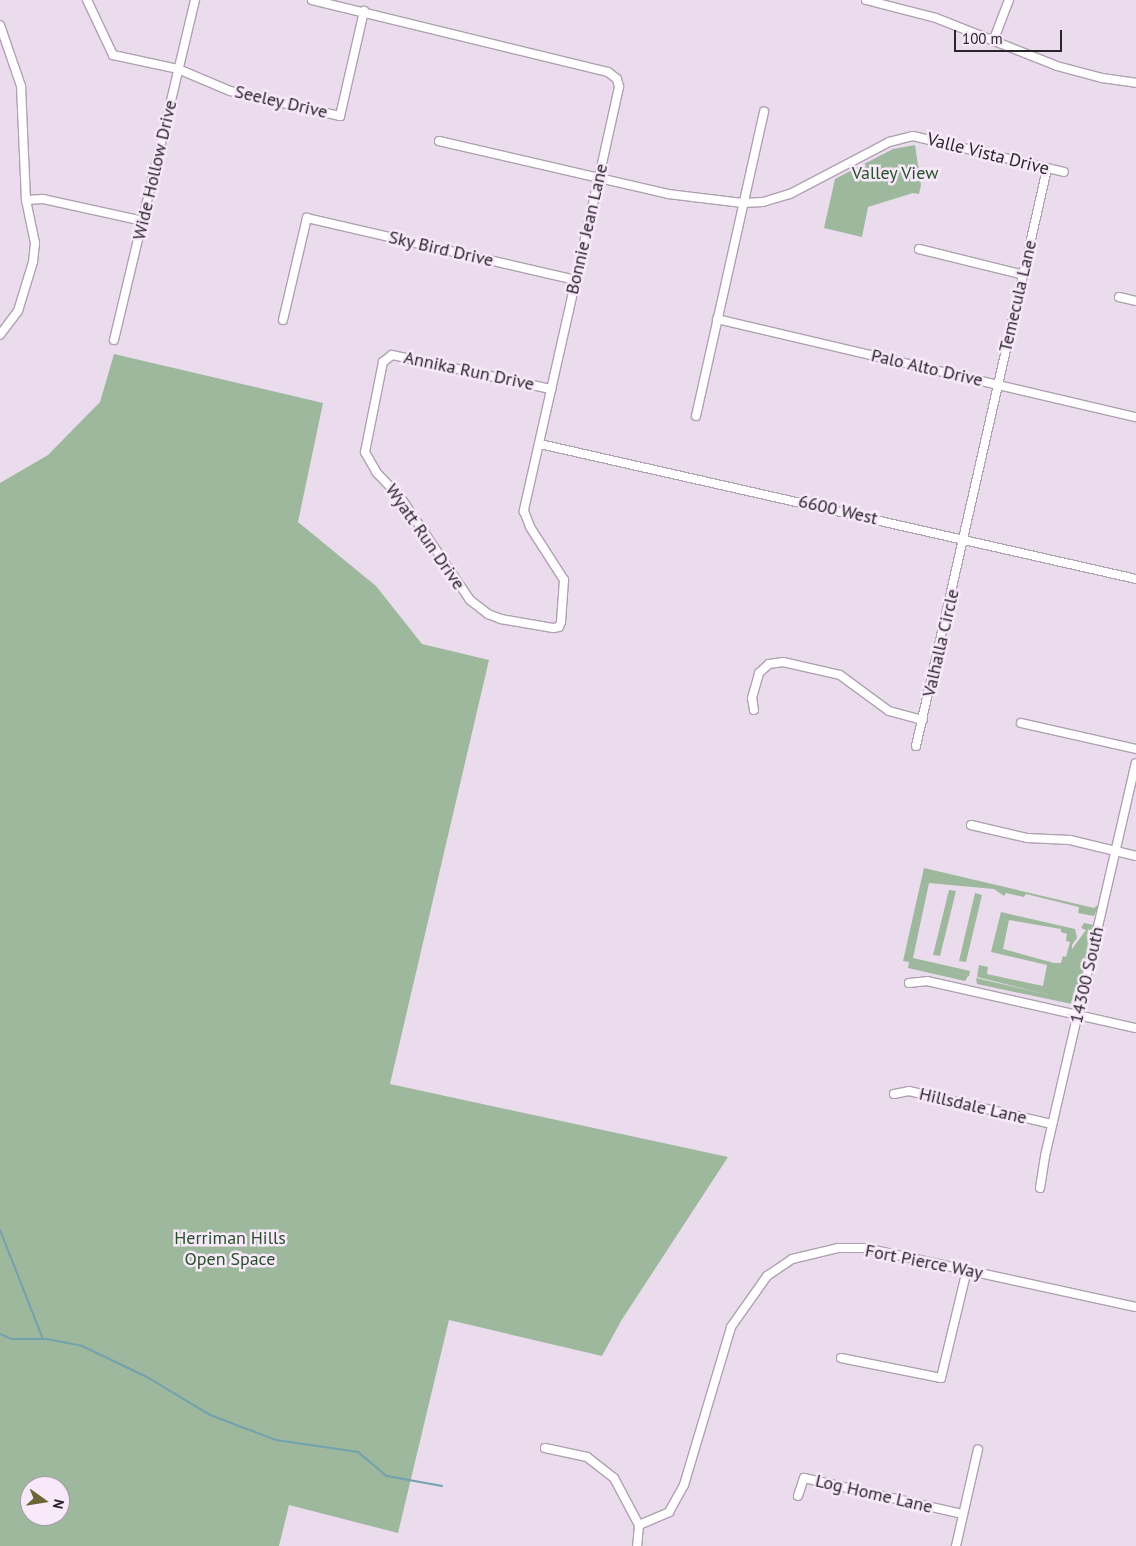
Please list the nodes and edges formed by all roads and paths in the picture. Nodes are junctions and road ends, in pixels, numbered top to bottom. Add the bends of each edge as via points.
1 (87, 0) edge
2 (194, 0) edge
3 (312, 0) edge
4 (866, 0) edge
5 (1009, 0) edge
6 (364, 11) junction
7 (0, 25) edge
8 (994, 39) junction
9 (178, 70) junction
10 (1136, 83) edge
11 (764, 112) dead end
12 (439, 141) dead end
13 (1047, 169) junction
14 (1064, 172) dead end
15 (600, 176) junction
16 (26, 200) junction
17 (742, 203) junction
18 (143, 221) junction
19 (919, 250) dead end
20 (1024, 275) junction
21 (575, 280) junction
22 (1119, 297) dead end
23 (1136, 301) edge
24 (717, 319) junction
25 (283, 320) dead end
26 (0, 335) edge
27 (114, 340) dead end
28 (386, 357) joint
29 (998, 384) junction
30 (551, 389) junction
31 (696, 416) dead end
32 (1136, 417) edge
33 (540, 444) junction
34 (965, 540) junction
35 (1136, 579) edge
36 (559, 627) joint
37 (754, 710) dead end
38 (923, 720) junction
39 (1020, 722) dead end
40 (916, 746) dead end
41 (1136, 749) edge
42 (1136, 763) edge
43 (971, 826) dead end
44 (1116, 851) junction
45 (1136, 856) edge
46 (909, 983) dead end
47 (1078, 1015) junction
48 (1136, 1028) edge
49 (894, 1094) dead end
50 (1052, 1124) junction
51 (1040, 1188) dead end
52 (967, 1270) junction
53 (1136, 1307) edge
54 (841, 1358) dead end
55 (545, 1448) dead end
56 (978, 1449) dead end
57 (798, 1496) dead end
58 (963, 1514) junction
59 (639, 1525) junction
60 (637, 1546) edge
61 (956, 1546) edge

1 - 9 street via 113,55
2 - 9 street, Wide Hollow Drive
3 - 6 street, Bonnie Jean Lane
4 - 8 street via 936,18
5 - 8 street
6 - 9 street, Seeley Drive via 340,116 230,91
6 - 15 street, Bonnie Jean Lane via 613,75 619,87
7 - 16 street via 21,86
8 - 10 street via 1057,66
9 - 18 street, Wide Hollow Drive
11 - 17 street
12 - 15 street, Valle Vista Drive
13 - 14 street, Valle Vista Drive
13 - 17 street, Valle Vista Drive via 914,136 889,142 790,194 763,202
13 - 20 street, Temecula Lane
15 - 17 street, Valle Vista Drive via 668,194
15 - 21 street, Bonnie Jean Lane
16 - 18 street via 43,199
16 - 26 street via 34,243 33,262 18,311
17 - 24 street
18 - 27 street, Wide Hollow Drive
19 - 20 street
20 - 29 street, Temecula Lane
21 - 25 street, Sky Bird Drive via 307,218
21 - 30 street, Bonnie Jean Lane
22 - 23 street
24 - 29 street, Palo Alto Drive
24 - 31 street
28 - 30 street, Annika Run Drive via 398,355
28 - 36 street, Wyatt Run Drive via 365,452 377,474 401,498 479,609 501,619
29 - 32 street, Palo Alto Drive
29 - 34 street, Temecula Lane
30 - 33 street, Bonnie Jean Lane
33 - 34 street, 6600 West
33 - 36 street, Bonnie Jean Lane via 524,511 564,580 565,597
34 - 35 street, 6600 West
34 - 38 street, Valhalla Circle
37 - 38 street via 752,698 759,673 769,664 783,662 840,675 889,710
38 - 40 street, Valhalla Circle
39 - 41 street
42 - 44 street, 14300 South
43 - 44 street via 1027,838 1070,840
44 - 45 street
44 - 47 street, 14300 South
46 - 47 street via 927,981
47 - 48 street
47 - 50 street, 14300 South
49 - 50 street, Hillsdale Lane via 909,1091
50 - 51 street, 14300 South
52 - 53 street, Fort Pierce Way
52 - 54 street via 940,1378
52 - 59 street, Fort Pierce Way via 890,1252 838,1248 792,1259 768,1276 731,1327 684,1485 669,1512
55 - 59 street via 587,1457 614,1478
56 - 58 street
57 - 58 street, Log Home Lane via 804,1478
58 - 61 street
59 - 60 street

